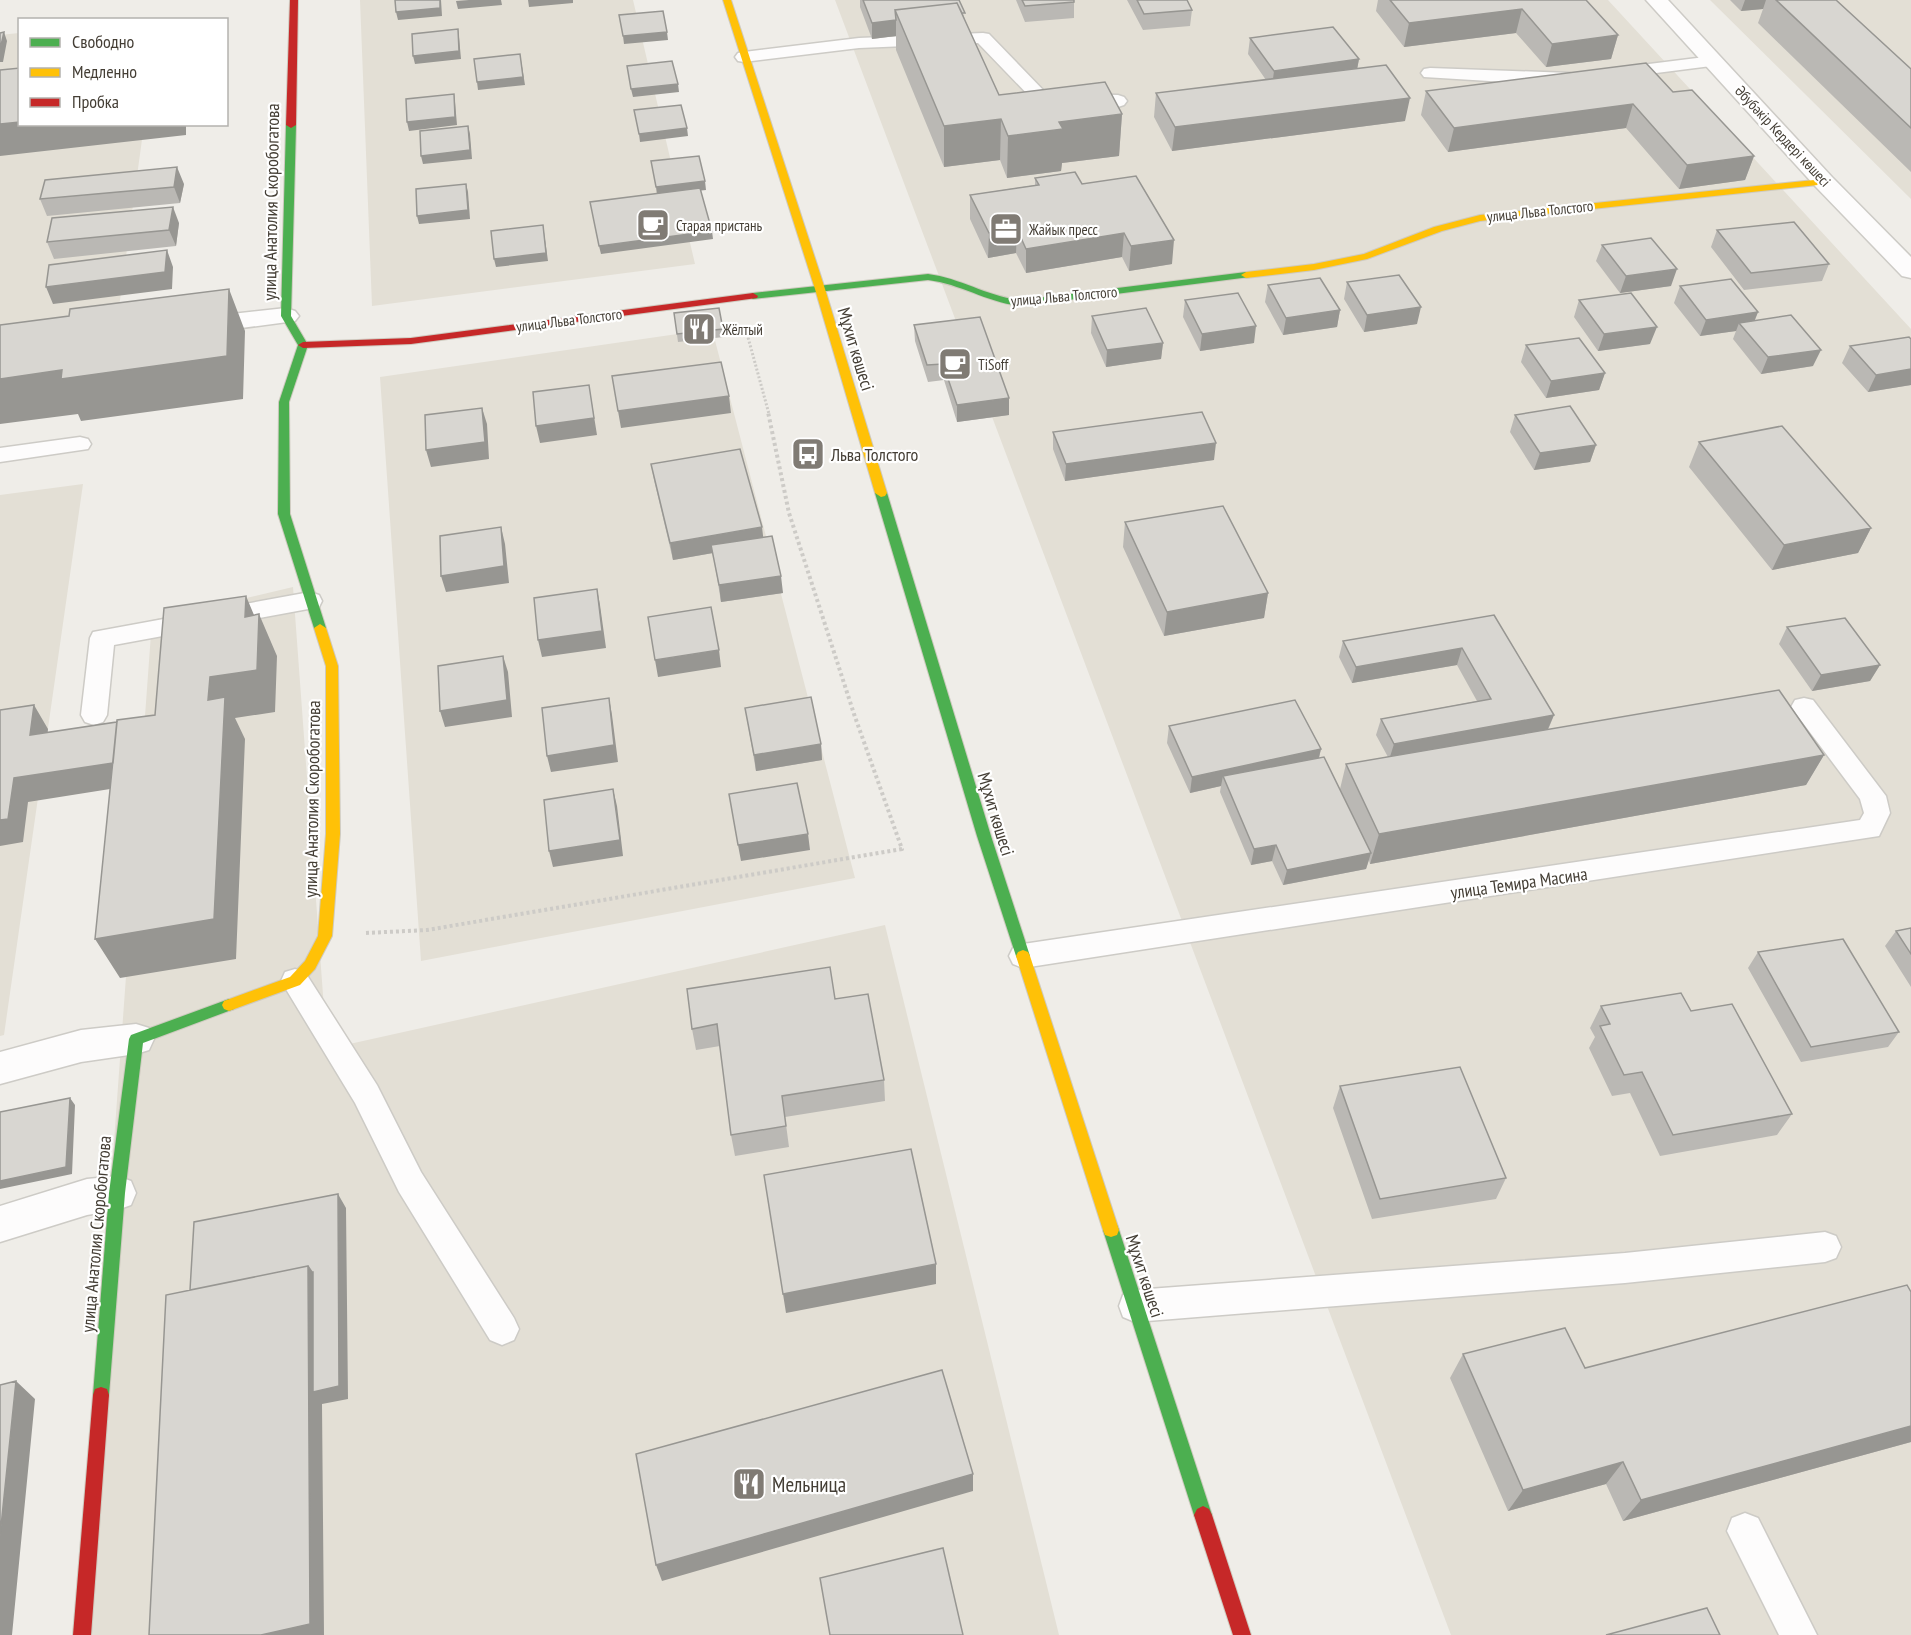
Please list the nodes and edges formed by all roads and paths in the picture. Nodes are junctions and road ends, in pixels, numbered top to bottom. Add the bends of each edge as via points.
1 (294, 0) edge
2 (727, 0) edge
3 (1656, 0) edge
4 (744, 57) junction
5 (1713, 61) junction
6 (1430, 73) dead end
7 (1602, 75) edge
8 (1581, 76) edge
9 (1118, 101) edge
10 (1824, 182) junction
11 (1911, 271) edge
12 (820, 289) junction
13 (737, 298) junction
14 (286, 316) junction
15 (167, 329) edge
16 (303, 345) junction
17 (80, 444) dead end
18 (0, 455) edge
19 (310, 601) junction
20 (1804, 707) dead end
21 (94, 716) dead end
22 (325, 936) junction
23 (1023, 957) junction
24 (295, 981) junction
25 (136, 1039) junction
26 (0, 1068) edge
27 (117, 1193) junction
28 (0, 1224) edge
29 (1825, 1247) dead end
30 (1135, 1306) junction
31 (502, 1329) dead end
32 (1745, 1532) dead end
33 (82, 1635) edge
34 (1242, 1635) edge
35 (1798, 1635) edge

1 - 14 street, улица Анатолия Скоробогатова
2 - 4 street, Мұхит көшесі
3 - 5 street, Әбубәкір Кердері көшесі
4 - 9 lane via 860,43 983,38 1041,98
4 - 12 street, Мұхит көшесі
5 - 7 lane
5 - 10 street, Әбубәкір Кердері көшесі
6 - 8 lane via 1539,79
10 - 11 street, Әбубәкір Кердері көшесі
10 - 12 street, улица Льва Толстого via 1480,218 1367,256 1314,267 1032,302 991,299 958,280 944,277
12 - 13 street, улица Льва Толстого
12 - 23 street, Мұхит көшесі via 976,813
13 - 16 street, улица Льва Толстого via 411,341
13 - 22 path via 767,405 789,513 902,849 427,930
14 - 15 street
14 - 16 street, улица Анатолия Скоробогатова
16 - 19 street, улица Анатолия Скоробогатова via 284,402 284,514
17 - 18 lane
19 - 21 lane via 102,638
19 - 22 street, улица Анатолия Скоробогатова via 332,666 333,834
20 - 23 lane, улица Темира Масина via 1873,796 1877,813 1869,829
22 - 24 street, улица Анатолия Скоробогатова via 310,965
23 - 30 street, Мұхит көшесі
24 - 25 street
24 - 31 lane via 366,1094 410,1182
25 - 26 street via 81,1046
25 - 27 street, улица Анатолия Скоробогатова
27 - 28 street via 87,1197
27 - 33 street, улица Анатолия Скоробогатова
29 - 30 lane via 1625,1268
30 - 34 street, Мұхит көшесі
32 - 35 lane

